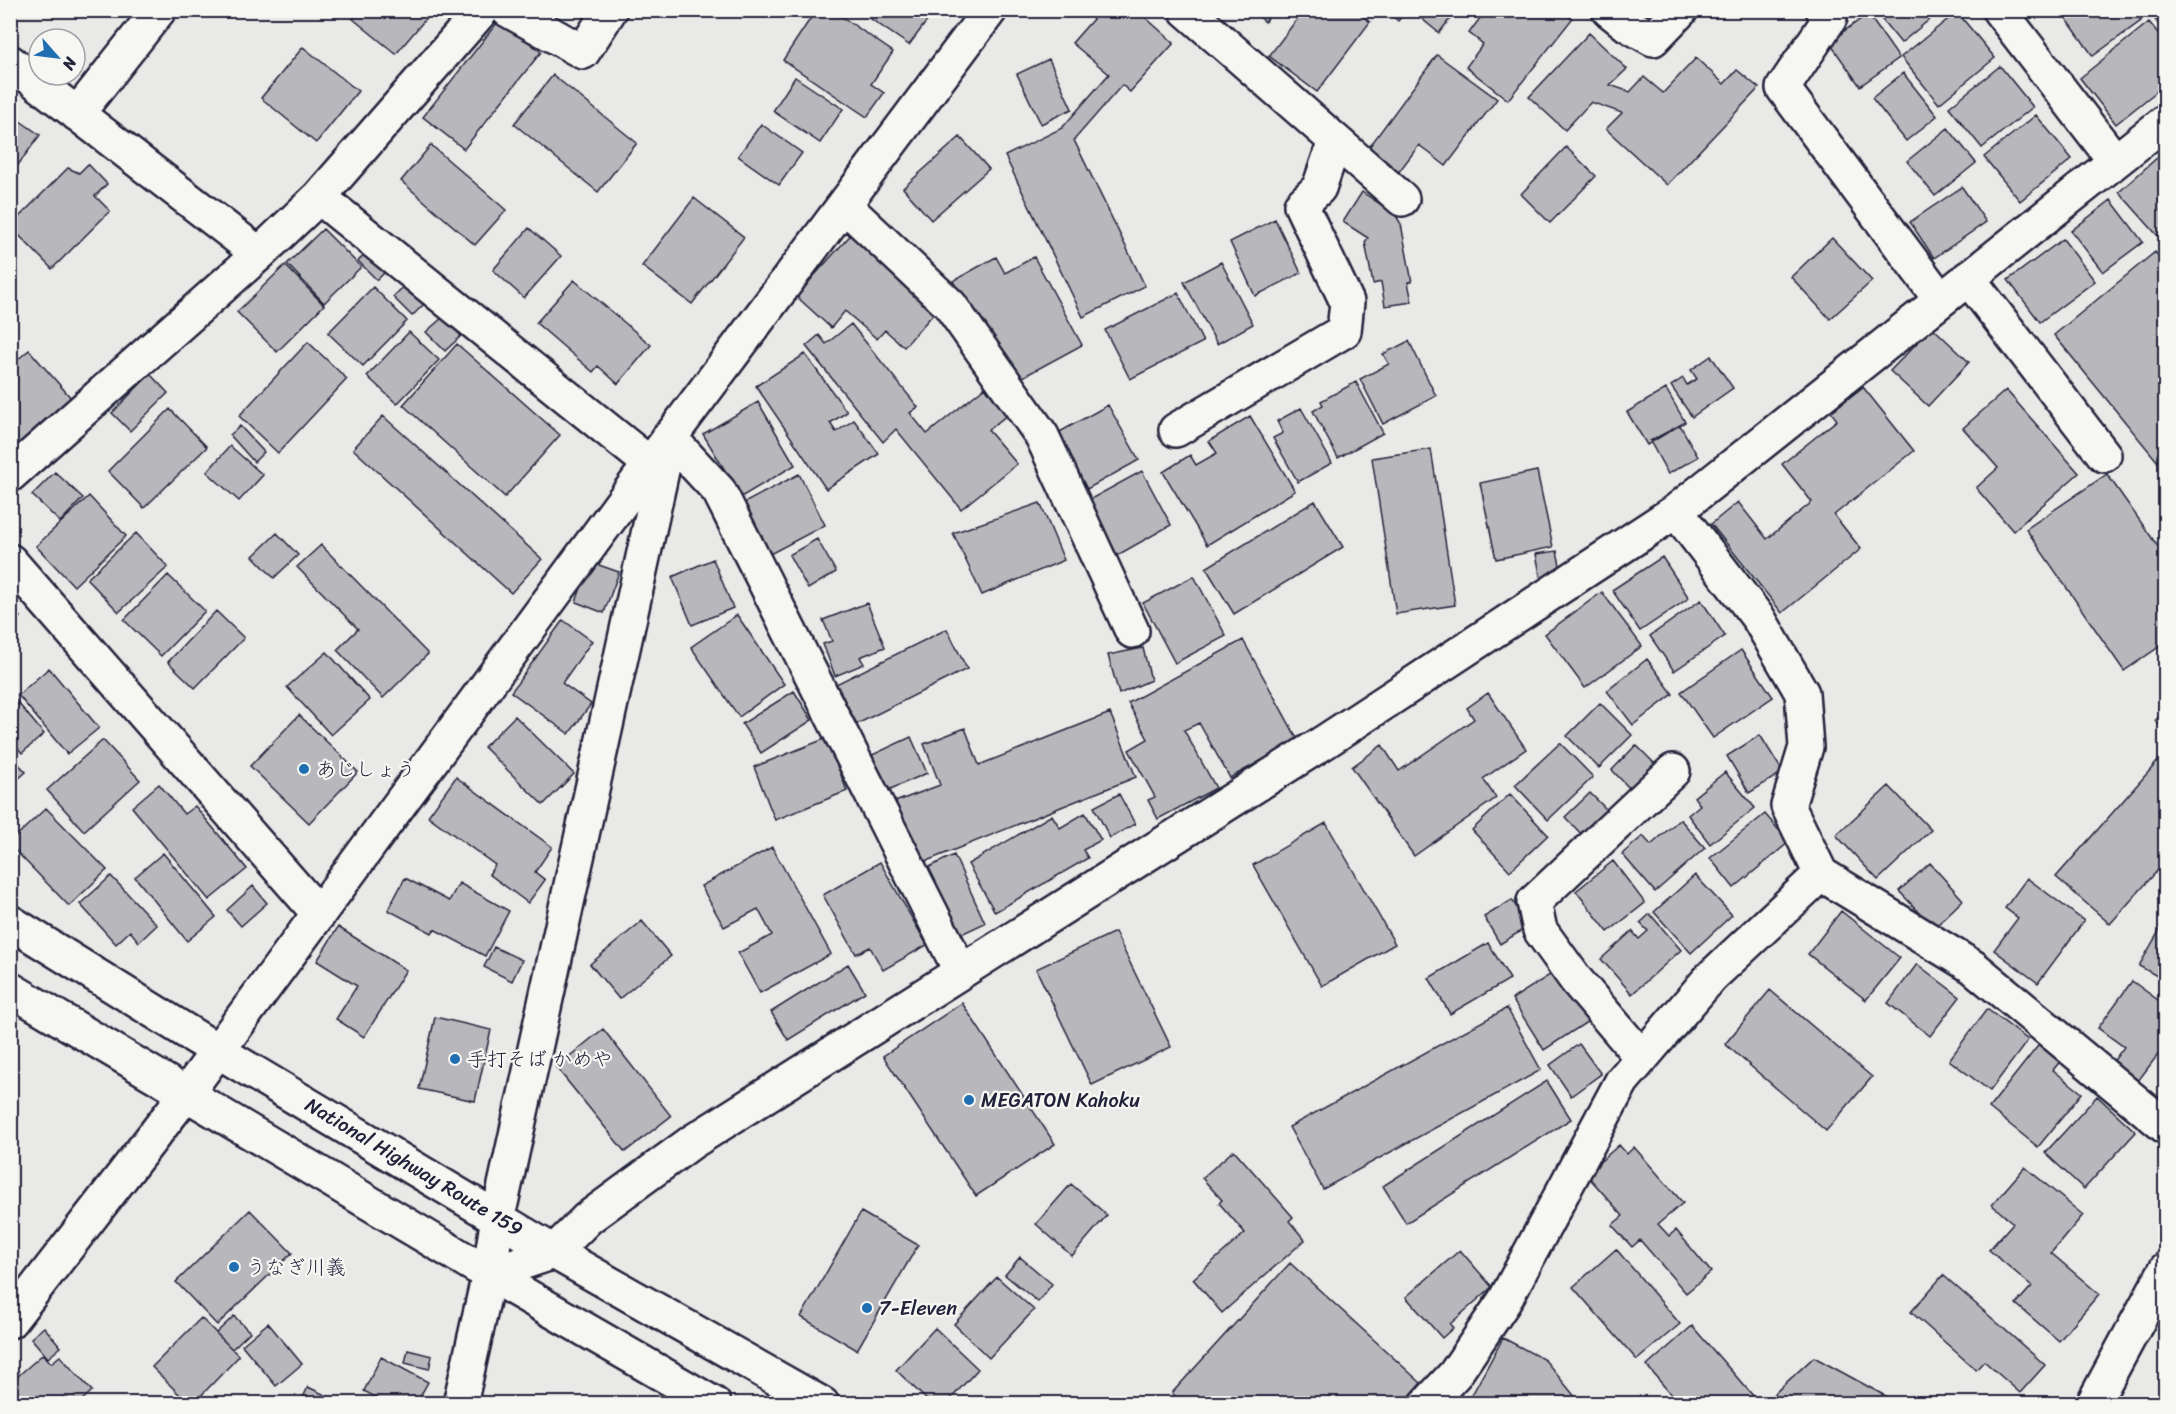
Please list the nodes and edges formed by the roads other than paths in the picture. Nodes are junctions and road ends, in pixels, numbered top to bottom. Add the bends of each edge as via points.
1 (159, 10) edge
2 (482, 10) edge
3 (508, 10) edge
4 (610, 10) edge
5 (990, 10) edge
6 (1186, 10) edge
7 (1609, 10) edge
8 (1681, 10) edge
9 (1823, 10) edge
10 (1999, 10) edge
11 (10, 62) edge
12 (77, 114) junction
13 (2166, 121) edge
14 (1335, 141) junction
15 (2115, 160) junction
16 (319, 197) junction
17 (1402, 199) dead end
18 (844, 205) junction
19 (259, 254) junction
20 (1968, 278) junction
21 (1940, 299) junction
22 (1176, 430) dead end
23 (669, 437) junction
24 (2104, 455) dead end
25 (650, 464) junction
26 (10, 475) edge
27 (1676, 511) junction
28 (10, 561) edge
29 (1132, 631) dead end
30 (1673, 771) dead end
31 (1821, 874) junction
32 (319, 914) junction
33 (10, 922) edge
34 (961, 972) junction
35 (10, 989) edge
36 (218, 1051) junction
37 (1642, 1058) junction
38 (186, 1094) junction
39 (2166, 1127) edge
40 (498, 1217) junction
41 (554, 1251) junction
42 (2166, 1269) edge
43 (489, 1274) junction
44 (10, 1322) edge
45 (460, 1404) edge
46 (714, 1404) edge
47 (822, 1404) edge
48 (1427, 1404) edge
49 (2093, 1404) edge

1 - 12 main road
2 - 16 main road
3 - 4 main road via 583,52
5 - 18 main road
6 - 14 main road
7 - 8 main road via 1653,39
9 - 21 main road via 1830,18 1783,88
10 - 15 main road
11 - 12 main road
12 - 19 main road
13 - 15 main road
14 - 17 main road
14 - 22 main road via 1319,188 1301,205 1347,302 1344,331
15 - 20 main road
16 - 19 main road
16 - 25 main road
18 - 23 main road
18 - 29 main road via 950,305 1042,436
19 - 26 main road
20 - 21 main road
20 - 24 main road
21 - 27 main road
23 - 25 main road
23 - 34 main road via 719,491
23 - 40 main road
25 - 32 main road
27 - 31 main road via 1758,619 1802,693 1806,747 1788,806
27 - 34 main road via 1336,735
28 - 32 main road
30 - 37 main road via 1534,902 1540,930 1576,980
31 - 37 main road via 1711,977
31 - 39 main road via 1973,967
32 - 36 main road
33 - 36 main road, National Highway Route 159
34 - 41 main road via 692,1142 588,1218
35 - 38 main road
36 - 38 main road
36 - 40 main road, National Highway Route 159
37 - 48 main road via 1622,1081 1505,1300 1455,1374
38 - 43 main road
38 - 44 main road
40 - 41 main road, National Highway Route 159
40 - 43 main road
41 - 43 main road
41 - 47 main road, National Highway Route 159
42 - 49 main road
43 - 45 main road
43 - 46 main road

